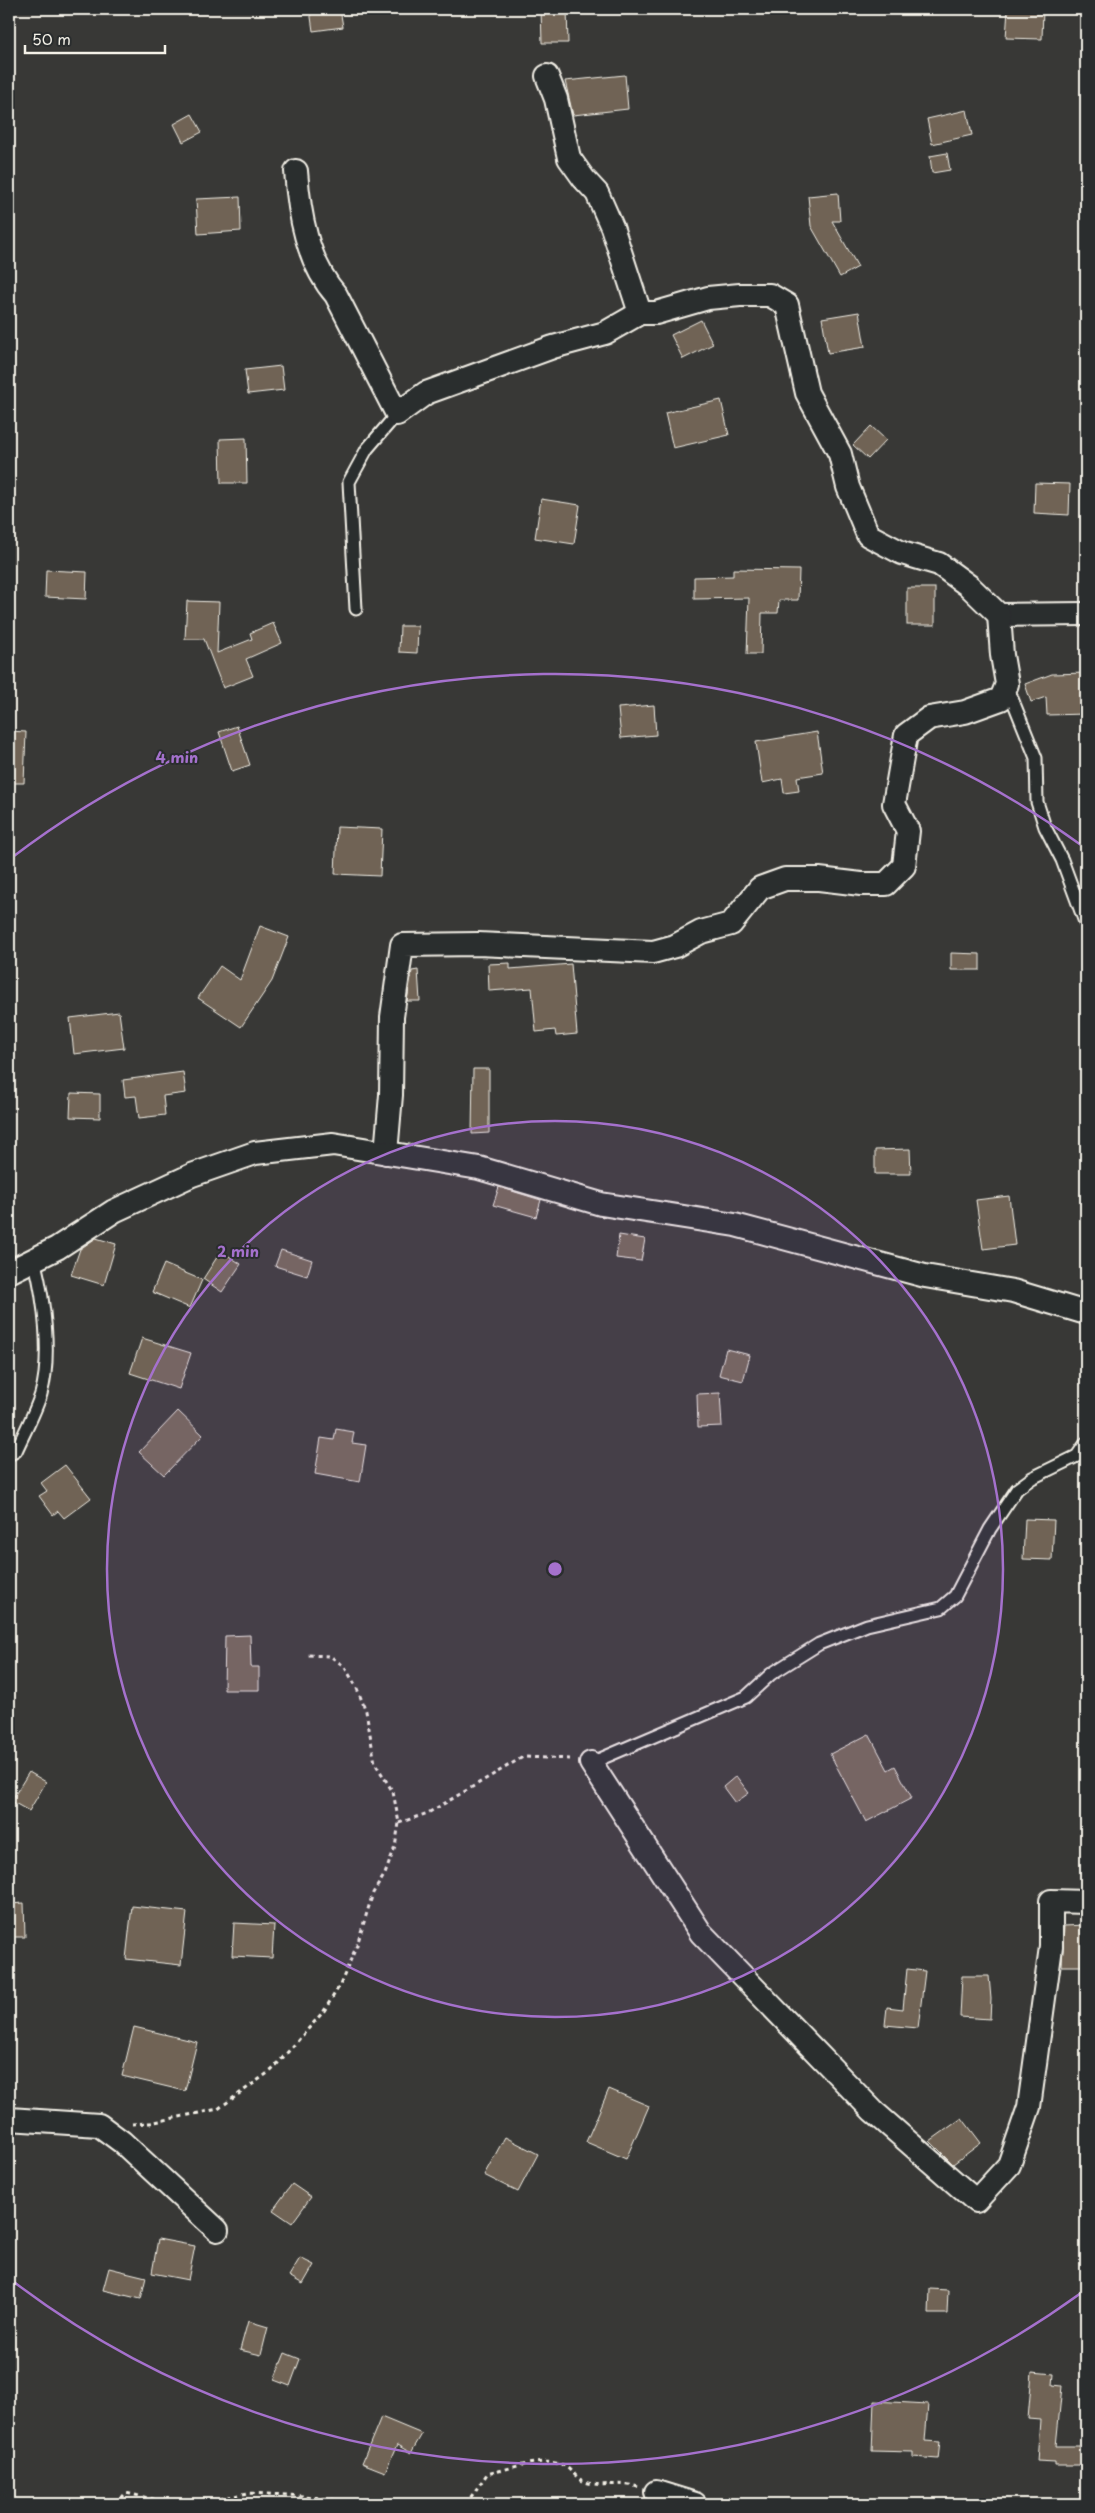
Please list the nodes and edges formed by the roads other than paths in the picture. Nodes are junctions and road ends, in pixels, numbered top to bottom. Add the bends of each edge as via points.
1 (547, 76) dead end
2 (296, 171) dead end
3 (640, 313) junction
4 (397, 414) junction
5 (356, 609) dead end
6 (1086, 614) edge
7 (999, 615) junction
8 (1007, 684) junction
9 (1086, 925) edge
10 (386, 1153) junction
11 (34, 1259) junction
12 (9, 1272) edge
13 (1086, 1312) edge
14 (1086, 1443) edge
15 (9, 1455) edge
16 (591, 1764) joint
17 (1086, 1902) edge
18 (9, 2119) edge
19 (217, 2230) dead end
20 (656, 2492) road end
21 (695, 2504) edge

1 - 3 street via 556,99 569,158 597,193 612,227
2 - 4 street via 301,216 322,279 336,295
3 - 4 street via 605,333 554,347 432,391
3 - 7 street via 656,313 708,298 740,295 770,295 787,305 807,394 840,454 848,488 868,535 902,553 939,564 969,586
4 - 5 lane via 367,449 349,482
6 - 7 street
7 - 8 street
8 - 9 lane via 1036,758 1038,802 1045,827 1062,860
8 - 10 street via 1001,699 965,712 929,718 906,735 894,804 908,831 904,866 886,884 785,879 760,888 731,924 700,932 675,946 653,952 478,944 402,945 392,1017
10 - 11 street via 333,1144 255,1153 192,1175 114,1211
10 - 13 street via 480,1168 602,1204 735,1225 925,1276 1013,1291
11 - 12 street
11 - 15 lane via 41,1286 45,1326 41,1394 16,1451
14 - 16 lane via 1077,1456 1017,1489 990,1529 955,1596 940,1608 868,1624 819,1644 771,1674 746,1697
16 - 17 street via 700,1933 873,2111 976,2201 1009,2165 1029,2107 1051,1947 1051,1901
18 - 19 street via 99,2125 122,2142
20 - 21 street

